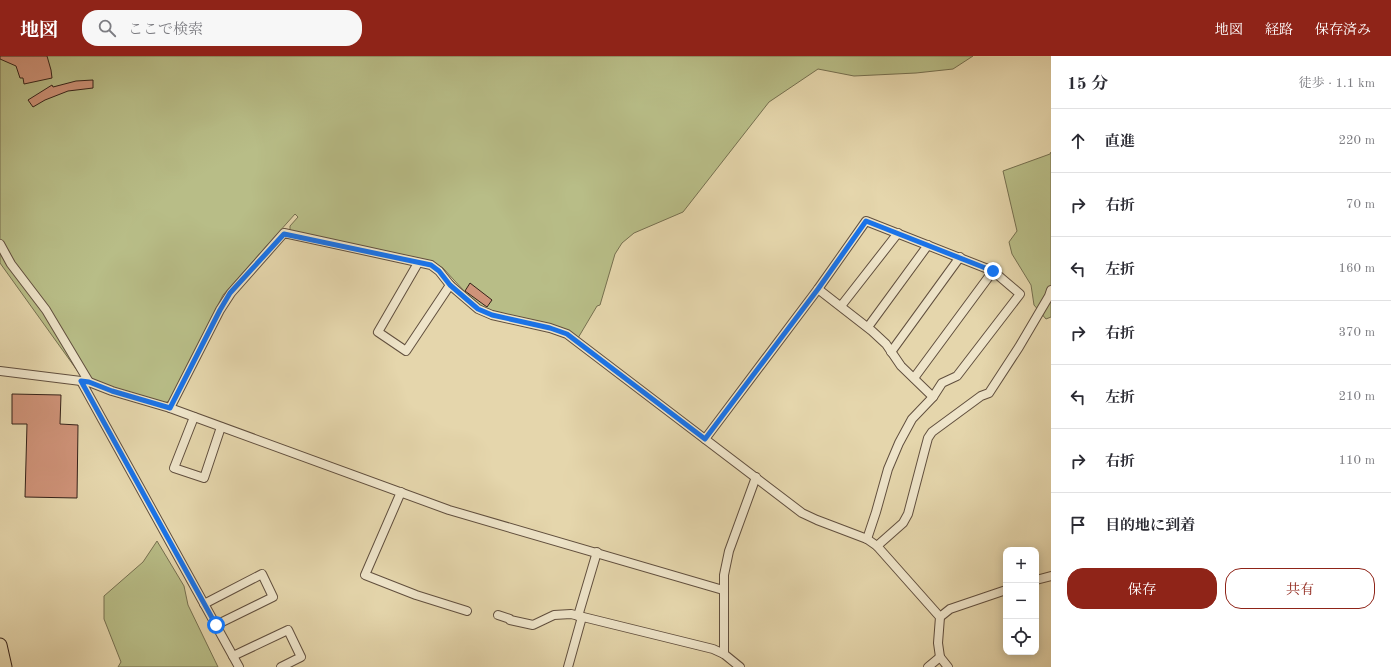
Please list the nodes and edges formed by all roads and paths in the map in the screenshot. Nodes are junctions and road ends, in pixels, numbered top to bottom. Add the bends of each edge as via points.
1 (898, 233) junction
2 (0, 244) edge
3 (928, 245) junction
4 (960, 257) junction
5 (418, 263) junction
6 (993, 271) junction
7 (450, 285) junction
8 (818, 289) junction
9 (1051, 290) edge
10 (841, 306) junction
11 (868, 327) junction
12 (891, 352) junction
13 (0, 371) edge
14 (914, 378) junction
15 (85, 381) junction
16 (933, 397) junction
17 (170, 408) junction
18 (194, 417) junction
19 (222, 427) junction
20 (705, 439) junction
21 (756, 478) junction
22 (401, 492) junction
23 (867, 539) junction
24 (877, 546) junction
25 (597, 552) junction
26 (1051, 576) edge
27 (1039, 579) edge
28 (723, 590) junction
29 (1003, 591) edge
30 (204, 604) junction
31 (467, 611) dead end
32 (498, 615) dead end
33 (580, 617) junction
34 (940, 617) junction
35 (216, 625) junction
36 (0, 645) edge
37 (724, 654) junction
38 (233, 656) junction
39 (940, 657) junction
40 (6, 667) edge
41 (239, 667) edge
42 (281, 667) edge
43 (568, 667) edge
44 (740, 667) edge
45 (928, 667) edge
46 (948, 667) edge

1 - 3 street
1 - 8 street via 866,221
1 - 10 street
2 - 15 street via 11,264 46,310
3 - 4 street
3 - 11 street
4 - 6 street
4 - 12 street
5 - 7 street via 431,265
5 - 7 street via 378,332 406,351
5 - 17 street via 284,234 230,293
6 - 14 street
6 - 16 street via 1020,294 957,376 942,383
7 - 20 street via 478,309 492,315 567,334
8 - 10 street
8 - 20 street
9 - 24 street via 989,393 981,396 932,432 928,438 908,514 903,523
10 - 11 street
11 - 12 street
12 - 14 street
13 - 15 street
14 - 16 street
15 - 17 street
15 - 30 street
16 - 23 street via 912,419 899,443 888,468
17 - 18 street
18 - 19 street
18 - 19 street via 174,468 204,478
19 - 22 street
20 - 21 street
21 - 23 street via 802,513
21 - 28 street via 729,550
22 - 25 street via 449,510
22 - 31 street via 365,575
23 - 24 street
24 - 34 street
25 - 28 street
25 - 33 street
26 - 27 street
28 - 37 street
29 - 34 street via 950,609
30 - 35 street
30 - 35 street via 262,574 273,597
32 - 33 street via 533,625 554,614
33 - 37 street via 713,649
33 - 43 street
34 - 39 street
35 - 38 street
36 - 40 main road
37 - 44 street
38 - 41 street
38 - 42 street via 288,630 301,657
39 - 45 street
39 - 46 street

